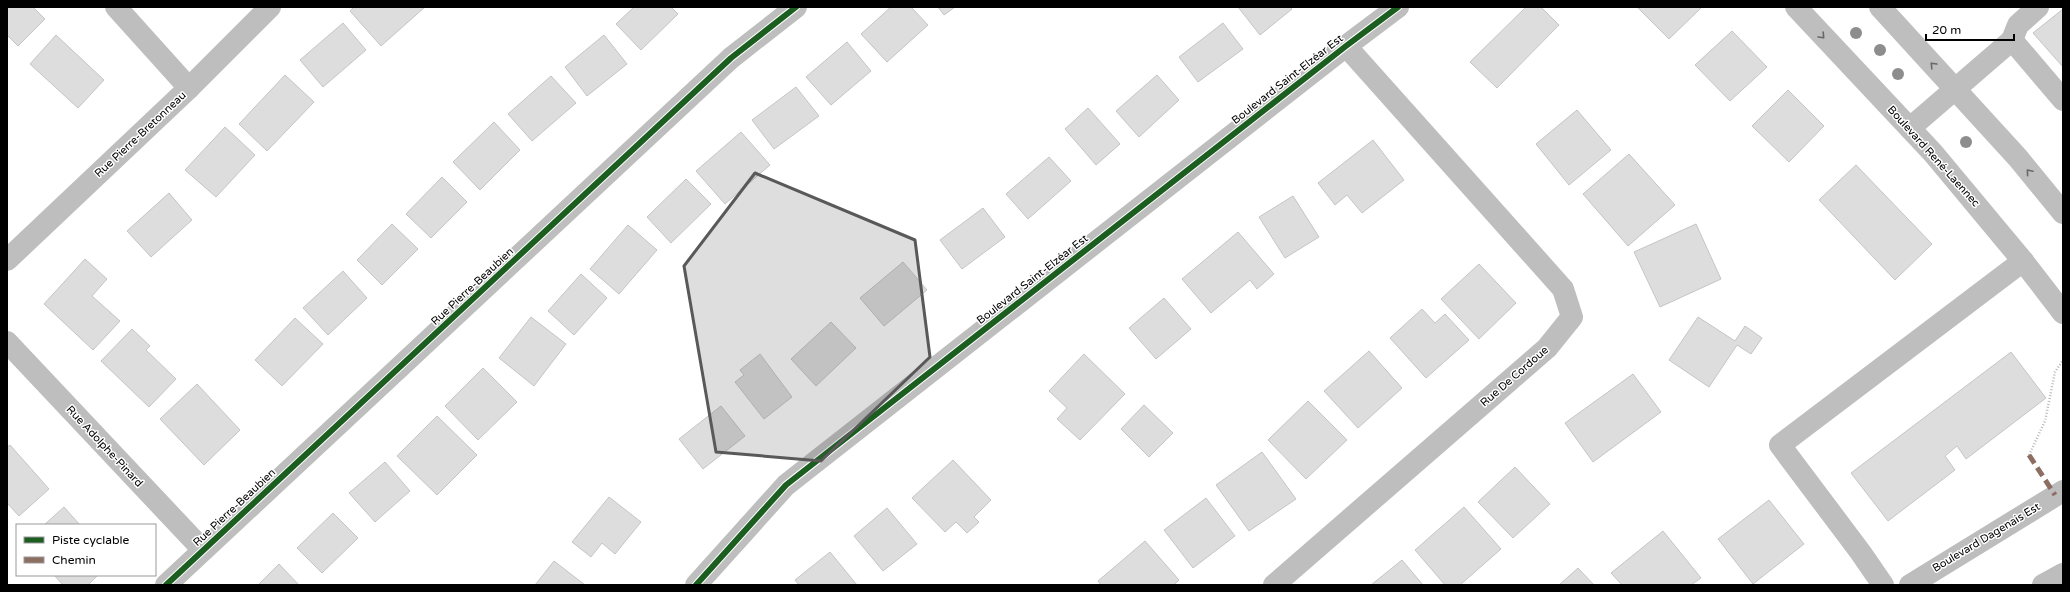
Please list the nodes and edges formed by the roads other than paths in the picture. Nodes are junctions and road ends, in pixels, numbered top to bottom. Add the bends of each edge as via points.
1 (116, 7) edge
2 (270, 7) edge
3 (796, 7) edge
4 (1398, 7) edge
5 (1796, 7) edge
6 (1880, 7) edge
7 (2038, 7) edge
8 (2012, 40) junction
9 (1346, 46) junction
10 (189, 88) junction
11 (1955, 88) junction
12 (2063, 100) edge
13 (1910, 128) junction
14 (2059, 199) edge
15 (7, 260) edge
16 (2023, 261) junction
17 (2063, 313) edge
18 (7, 342) edge
19 (2063, 491) edge
20 (203, 550) junction
21 (2063, 574) edge
22 (166, 585) edge
23 (696, 585) edge
24 (1274, 585) edge
25 (1883, 585) edge
26 (1910, 585) edge
27 (2043, 585) edge

1 - 10 street
2 - 10 street, Rue Pierre-Bretonneau
3 - 20 street, Rue Pierre-Beaubien via 731,58
4 - 9 street, Boulevard Saint-Elzéar Est
5 -> 13 street, Boulevard René-Laennec
11 -> 6 street
7 - 8 street via 2018,25
8 - 11 street
8 - 12 street
9 - 23 street, Boulevard Saint-Elzéar Est via 786,485
9 - 24 street, Rue De Cordoue via 1563,289 1572,317 1547,348
10 - 15 street, Rue Pierre-Bretonneau
11 - 13 street
14 -> 11 street
13 - 16 street, Boulevard René-Laennec
16 - 17 street, Boulevard René-Laennec
16 - 25 street via 1780,444
18 - 20 street, Rue Adolphe-Pinard
19 - 26 main road, Boulevard Dagenais Est
20 - 22 street, Rue Pierre-Beaubien
21 - 27 main road

